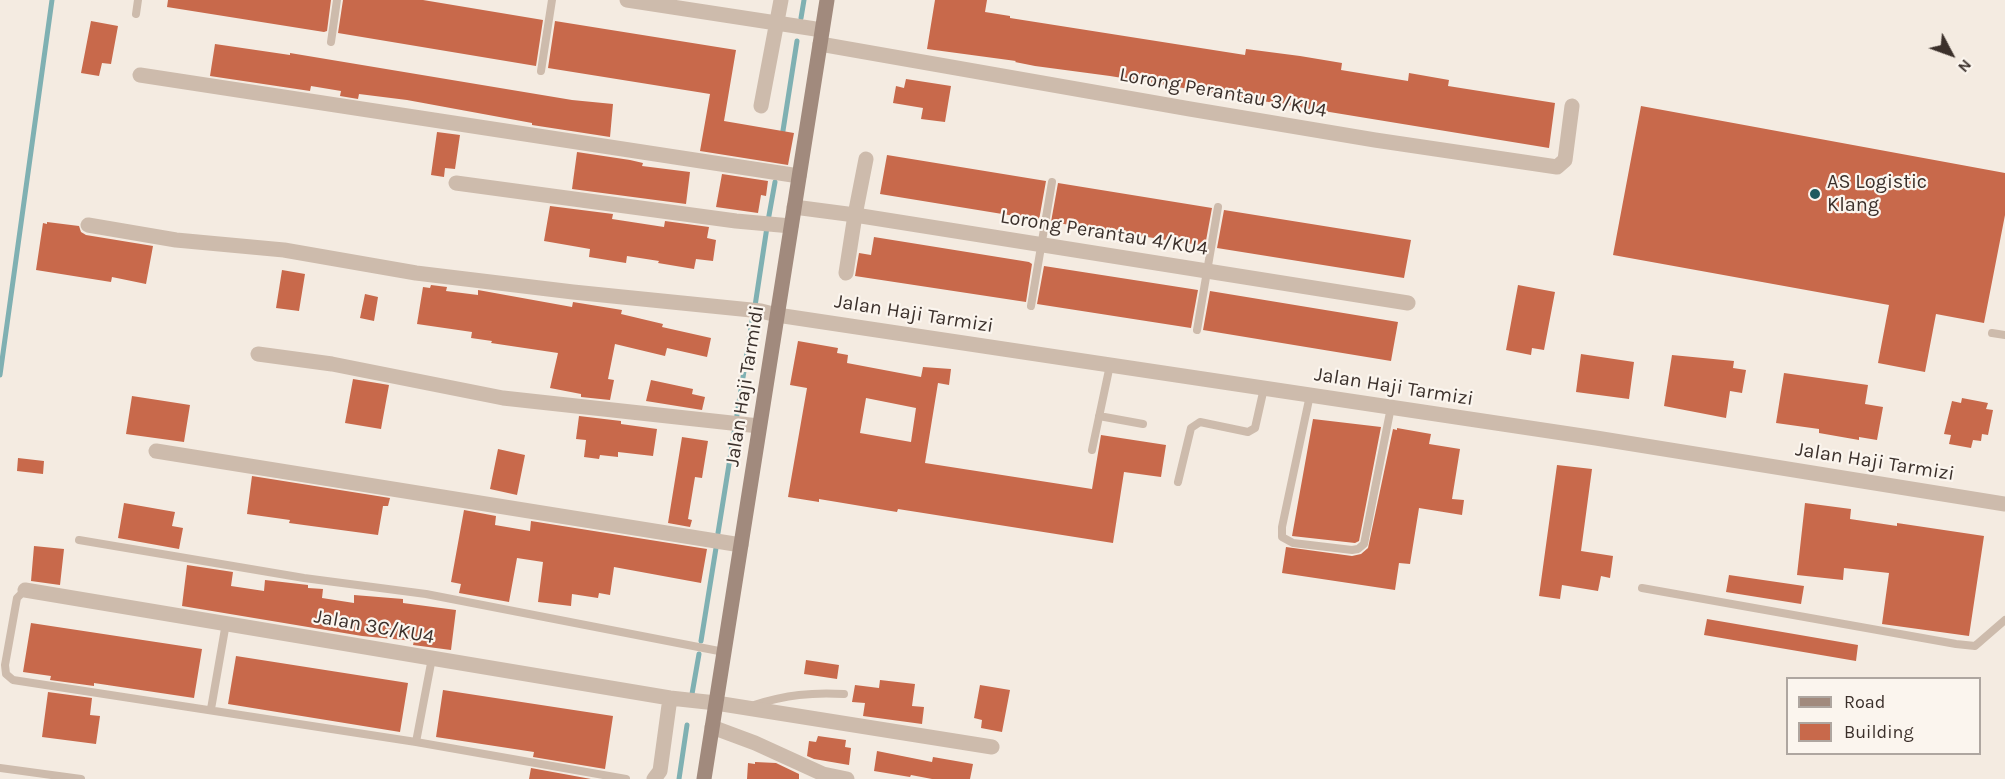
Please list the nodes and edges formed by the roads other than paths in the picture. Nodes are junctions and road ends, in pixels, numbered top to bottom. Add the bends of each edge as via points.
1 (138, 0) edge
2 (337, 0) edge
3 (552, 0) edge
4 (627, 0) edge
5 (781, 0) edge
6 (827, 0) edge
7 (136, 14) dead end
8 (778, 23) junction
9 (821, 37) junction
10 (331, 42) dead end
11 (541, 71) dead end
12 (140, 75) dead end
13 (761, 106) dead end
14 (1572, 106) dead end
15 (866, 159) dead end
16 (799, 176) junction
17 (1052, 182) dead end
18 (456, 183) dead end
19 (794, 207) junction
20 (1218, 207) dead end
21 (855, 215) junction
22 (88, 225) dead end
23 (791, 226) junction
24 (1042, 245) junction
25 (1208, 271) junction
26 (846, 273) dead end
27 (1408, 303) dead end
28 (1031, 306) dead end
29 (777, 315) junction
30 (1197, 330) dead end
31 (1992, 333) dead end
32 (2005, 335) edge
33 (258, 354) dead end
34 (1110, 365) junction
35 (1264, 388) junction
36 (1310, 395) junction
37 (1391, 407) junction
38 (1099, 416) junction
39 (1143, 424) dead end
40 (752, 425) junction
41 (1092, 450) dead end
42 (156, 451) dead end
43 (1178, 482) dead end
44 (2005, 504) edge
45 (79, 540) dead end
46 (741, 546) junction
47 (1642, 588) dead end
48 (25, 590) joint
49 (2005, 620) edge
50 (226, 623) junction
51 (724, 652) junction
52 (432, 658) junction
53 (844, 694) dead end
54 (670, 698) junction
55 (716, 703) junction
56 (744, 708) junction
57 (211, 709) junction
58 (712, 727) junction
59 (416, 742) junction
60 (992, 747) dead end
61 (0, 768) edge
62 (81, 779) edge
63 (626, 779) edge
64 (654, 779) edge
65 (704, 779) edge
66 (847, 779) edge

1 - 7 lane
2 - 10 lane
3 - 11 lane
4 - 8 street
5 - 8 street
6 - 9 street, Jalan Haji Tarmidi
8 - 9 street
8 - 13 street
9 - 14 street, Lorong Perantau 3/KU4 via 1236,117 1557,167 1565,160
9 - 16 street, Jalan Haji Tarmidi
12 - 16 street
15 - 21 street
16 - 19 street, Jalan Haji Tarmidi
17 - 24 lane
18 - 23 street
19 - 21 street, Lorong Perantau 4/KU4
19 - 23 street, Jalan Haji Tarmidi
20 - 25 lane
21 - 24 street, Lorong Perantau 4/KU4
21 - 26 street
22 - 29 street, Jalan Haji Tarmizi via 176,240 284,250 416,273
23 - 29 street, Jalan Haji Tarmidi
24 - 25 street, Lorong Perantau 4/KU4
24 - 28 lane
25 - 27 street, Lorong Perantau 4/KU4
25 - 30 lane
29 - 34 street, Jalan Haji Tarmizi
29 - 40 street, Jalan Haji Tarmidi
31 - 32 lane
33 - 40 street via 333,364 503,398
34 - 35 street, Jalan Haji Tarmizi
34 - 38 lane
35 - 36 street, Jalan Haji Tarmizi
35 - 43 lane via 1255,428 1248,432 1200,422 1191,428
36 - 37 street, Jalan Haji Tarmizi
36 - 37 lane via 1282,527 1282,537 1293,543 1352,550 1364,544
37 - 44 street, Jalan Haji Tarmizi
38 - 39 lane
38 - 41 lane
40 - 46 street, Jalan Haji Tarmidi
42 - 46 street
45 - 51 lane via 426,594
46 - 51 street, Jalan Haji Tarmidi
47 - 49 lane via 1975,646
48 - 50 street, Jalan 3C/KU4
48 - 57 lane via 17,598 5,665 6,674 13,680
50 - 52 street, Jalan 3C/KU4
50 - 57 lane
51 - 55 street, Jalan Haji Tarmidi
52 - 54 street, Jalan 3C/KU4
52 - 59 lane
53 - 56 lane via 815,692
54 - 55 street, Jalan 3C/KU4
54 - 64 street via 660,771
55 - 56 street, Jalan 3C/KU4
55 - 58 street, Jalan Haji Tarmidi
56 - 60 street, Jalan 3C/KU4
57 - 59 lane
58 - 65 street, Jalan Haji Tarmidi
58 - 66 street via 823,774
59 - 63 lane
61 - 62 lane

